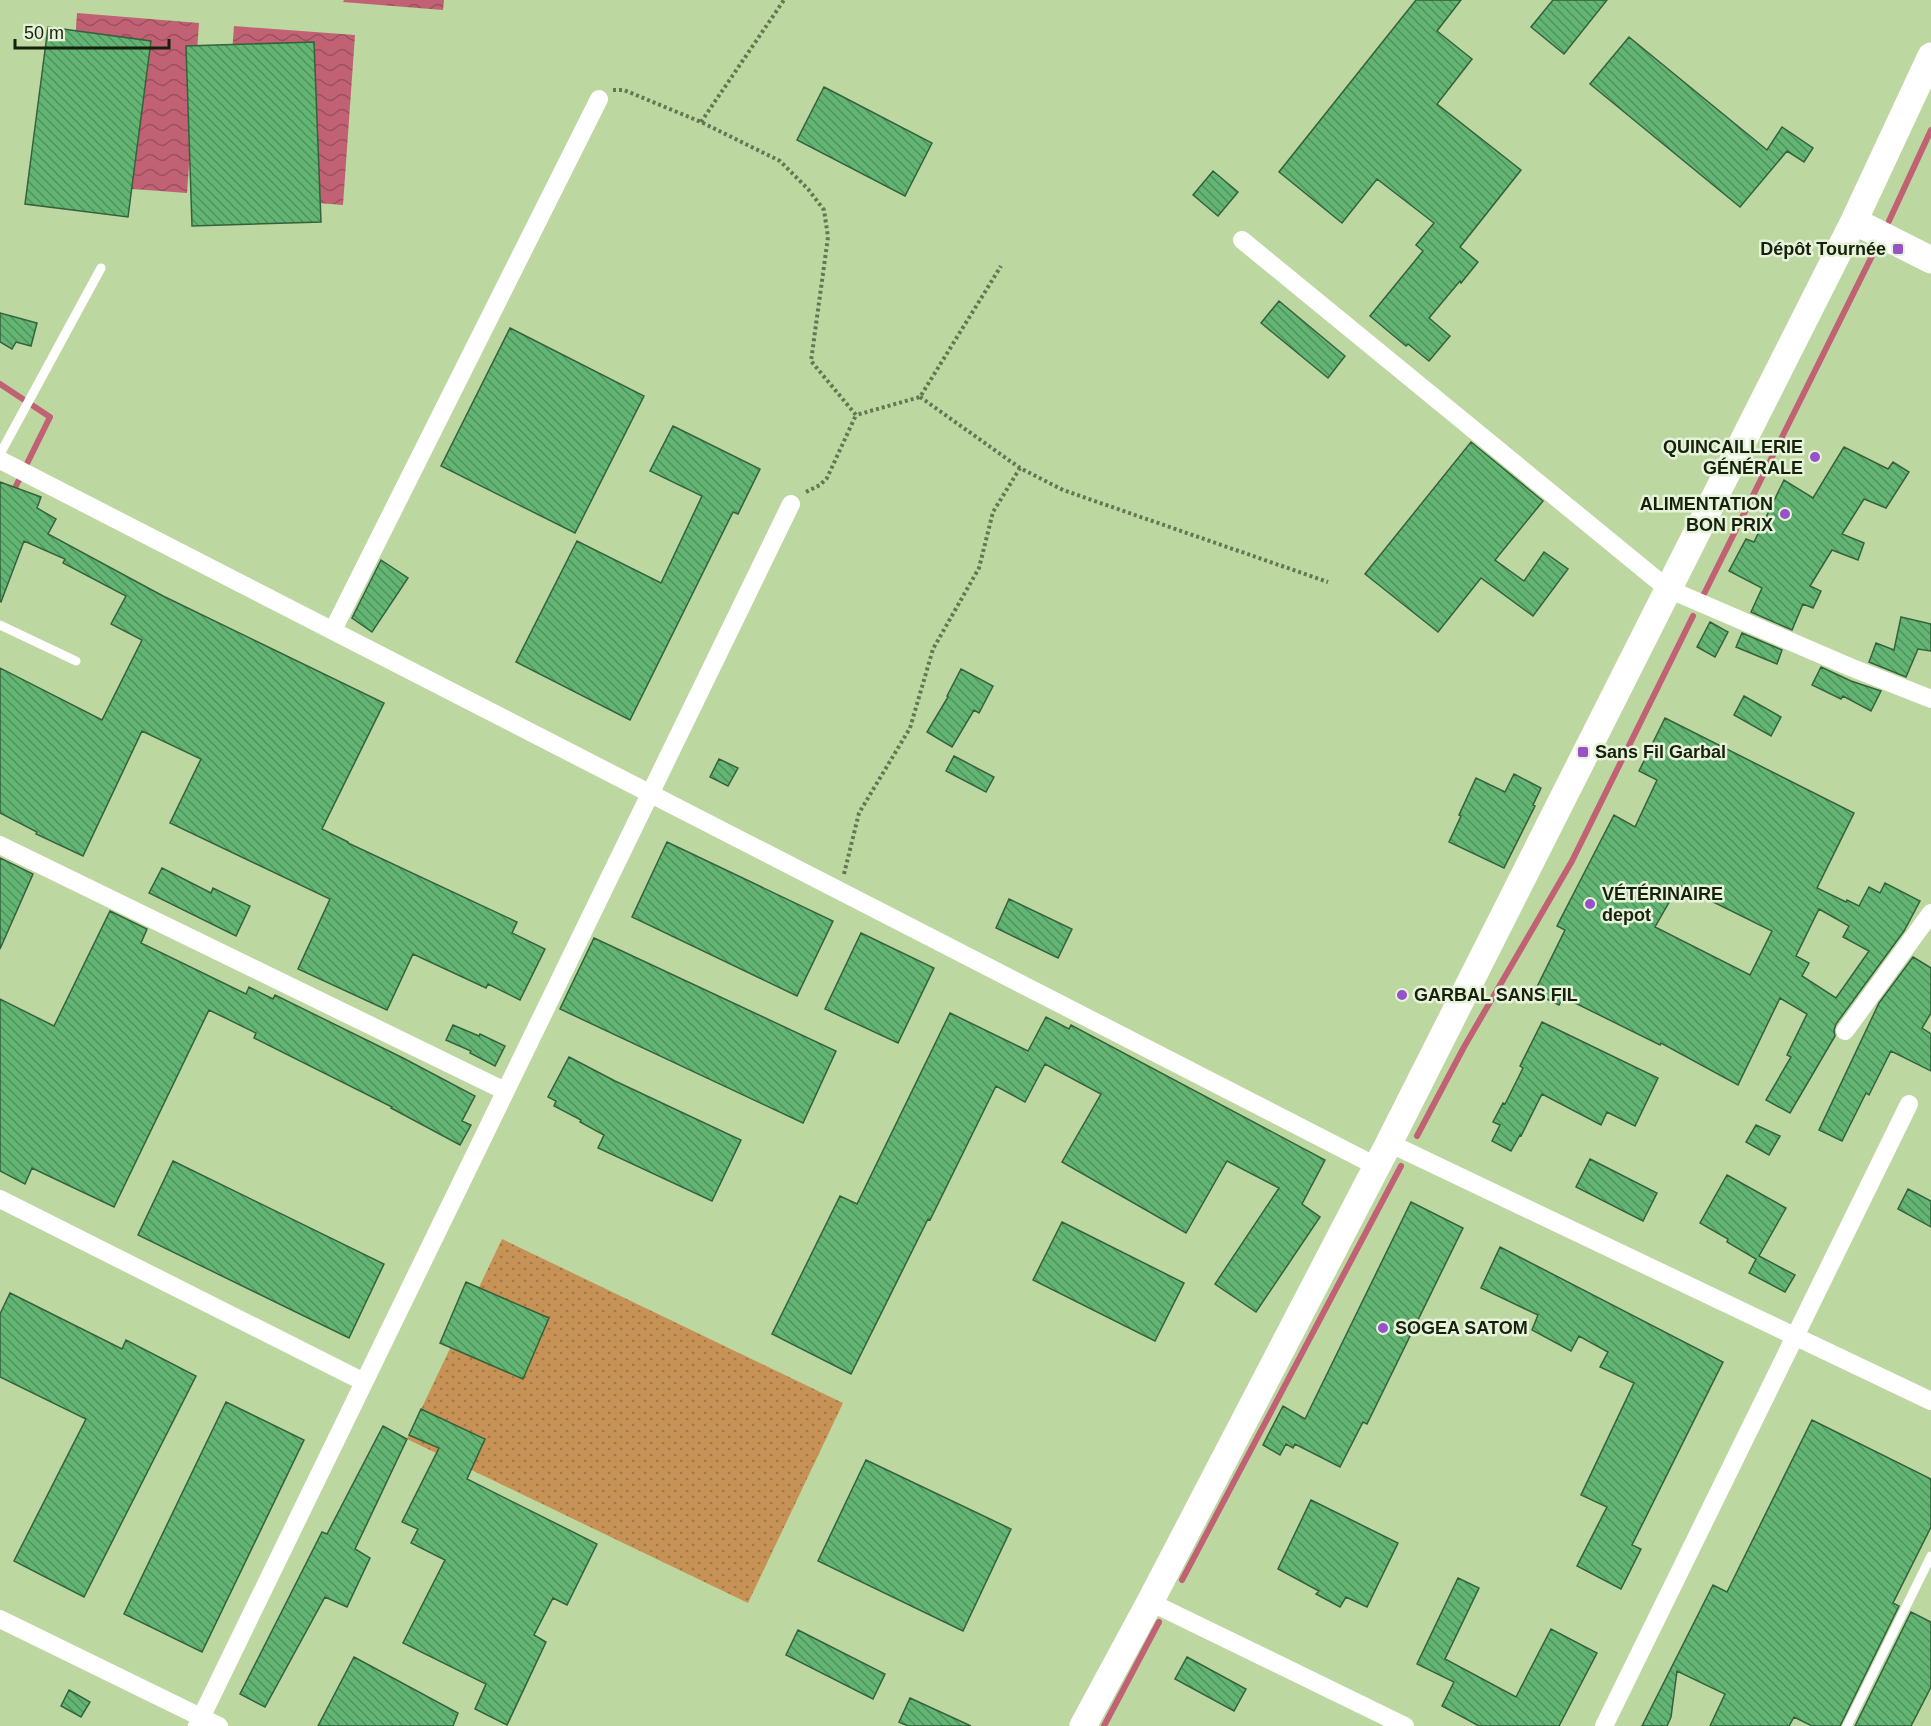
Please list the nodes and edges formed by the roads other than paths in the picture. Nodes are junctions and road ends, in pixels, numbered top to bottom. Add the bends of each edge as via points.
1 (1931, 56) edge
2 (599, 99) road end
3 (1854, 221) junction
4 (1242, 240) dead end
5 (1931, 260) edge
6 (101, 268) dead end
7 (0, 454) edge
8 (0, 460) edge
9 (791, 504) road end
10 (1668, 589) junction
11 (0, 625) edge
12 (333, 630) junction
13 (76, 661) dead end
14 (1931, 699) edge
15 (650, 793) junction
16 (0, 845) edge
17 (1931, 913) edge
18 (1845, 1031) dead end
19 (505, 1091) junction
20 (1909, 1104) dead end
21 (1383, 1154) junction
22 (0, 1199) edge
23 (1795, 1336) junction
24 (364, 1382) junction
25 (1931, 1401) edge
26 (1931, 1556) edge
27 (1150, 1602) junction
28 (0, 1619) edge
29 (199, 1722) edge
30 (219, 1726) edge
31 (1083, 1726) edge
32 (1405, 1726) edge
33 (1604, 1726) edge
34 (1847, 1726) edge

1 - 3 street
2 - 12 street
3 - 5 street
3 - 10 street
4 - 10 street
6 - 7 lane
8 - 12 street
9 - 15 street
10 - 14 street
10 - 21 street
11 - 13 lane
12 - 15 street
15 - 19 street
15 - 21 street via 840,891
16 - 19 street
17 - 18 street
19 - 24 street
20 - 23 street
21 - 23 street
21 - 27 street
22 - 24 street
23 - 25 street
23 - 33 street
24 - 29 street
26 - 34 lane
27 - 31 street
27 - 32 street
28 - 29 street
29 - 30 street

